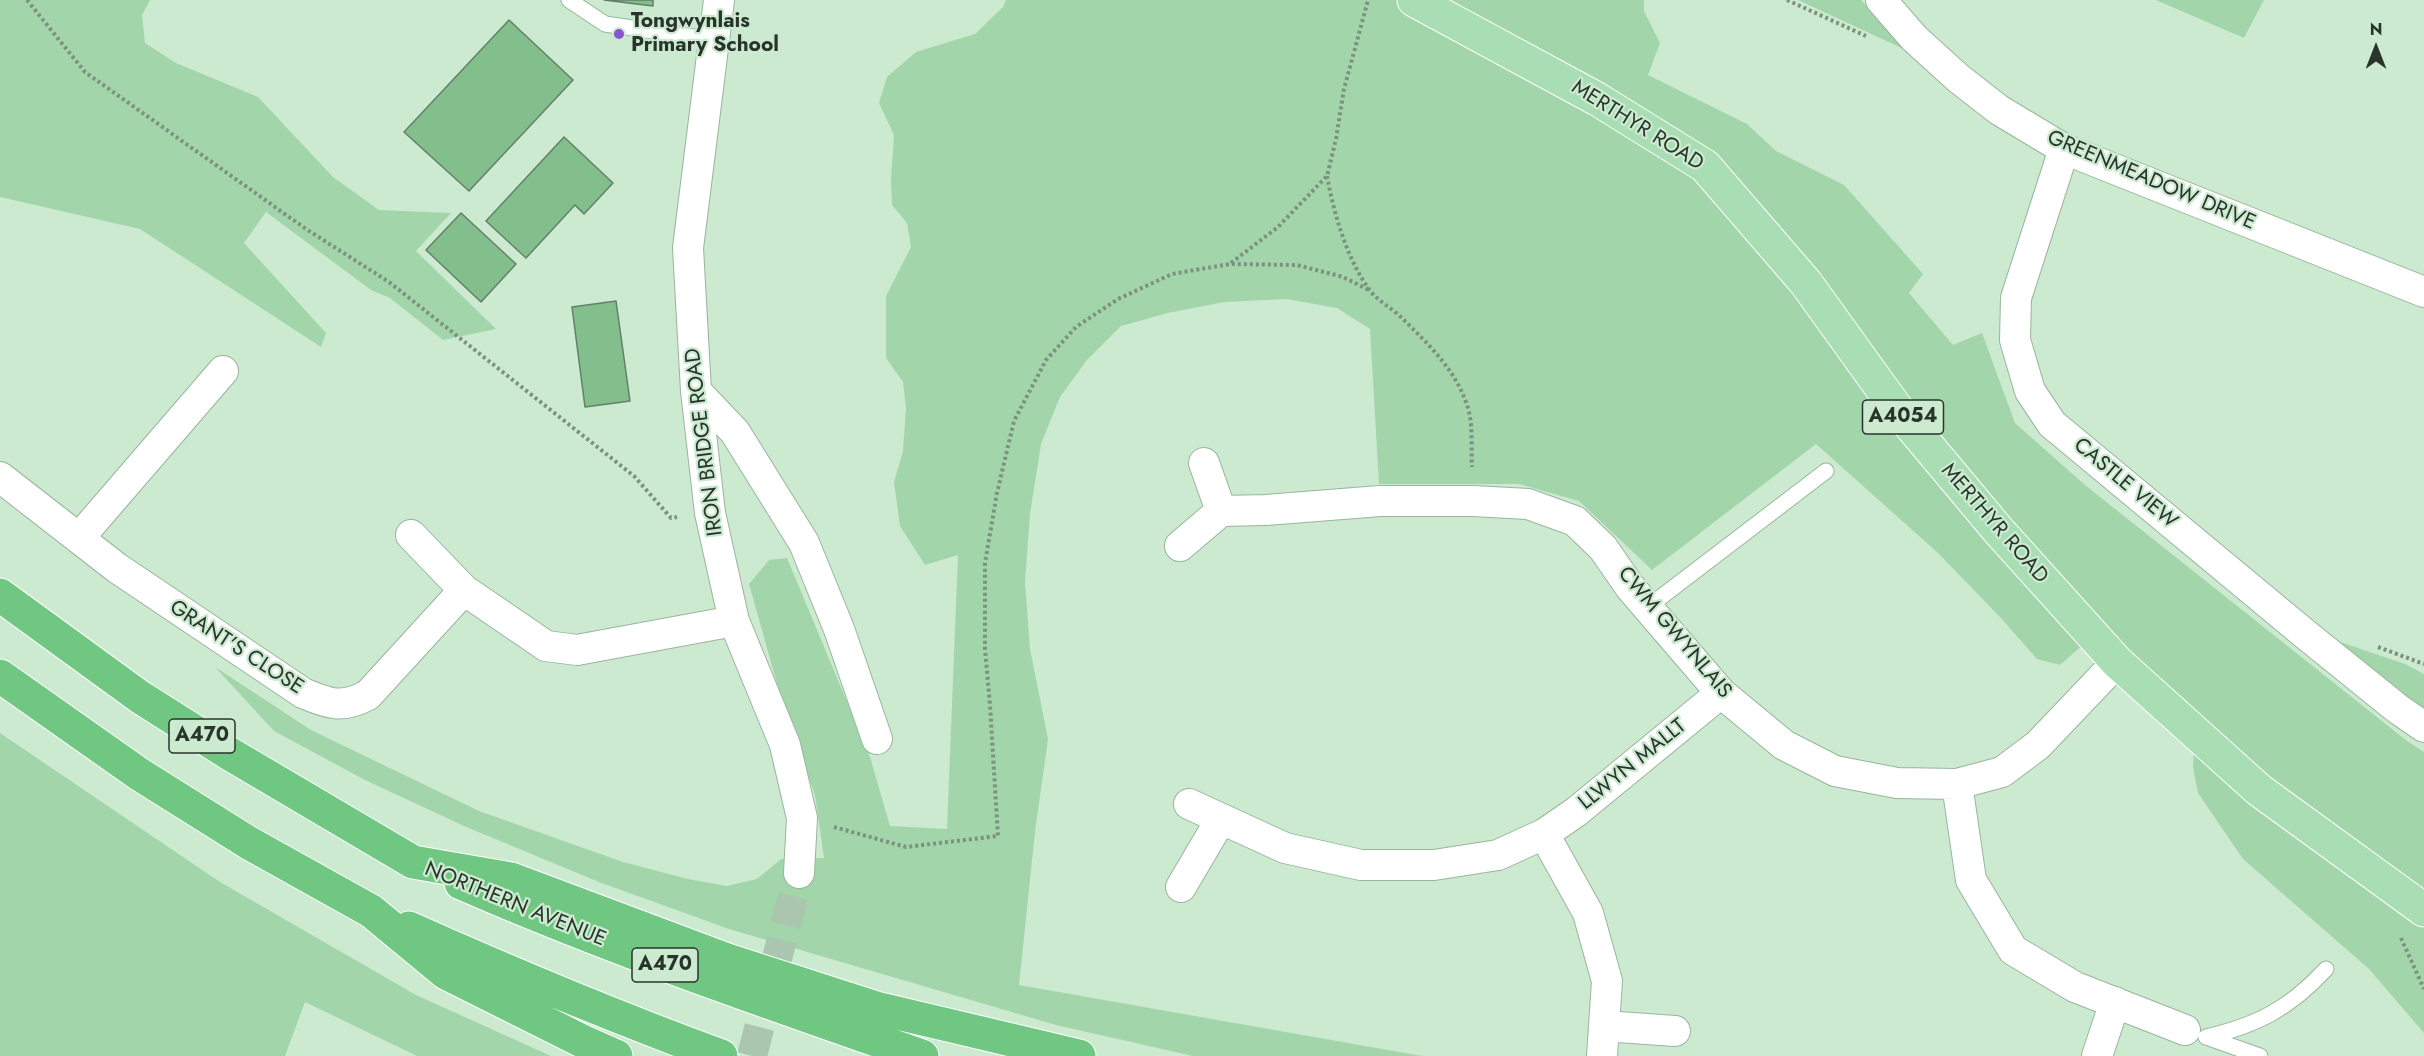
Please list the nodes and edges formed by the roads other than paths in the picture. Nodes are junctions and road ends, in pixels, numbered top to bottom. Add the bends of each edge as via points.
1 (570, 0) edge
2 (719, 0) edge
3 (1414, 0) edge
4 (1881, 0) edge
5 (714, 40) junction
6 (2064, 149) junction
7 (2424, 292) edge
8 (223, 371) dead end
9 (696, 391) junction
10 (1204, 463) dead end
11 (1826, 471) dead end
12 (0, 477) edge
13 (1221, 511) junction
14 (411, 535) dead end
15 (79, 538) junction
16 (1180, 546) dead end
17 (464, 590) junction
18 (0, 595) edge
19 (1648, 607) junction
20 (734, 621) junction
21 (2117, 662) junction
22 (0, 676) edge
23 (1721, 693) junction
24 (2424, 727) edge
25 (877, 739) dead end
26 (1957, 784) junction
27 (1189, 804) dead end
28 (1221, 819) junction
29 (1544, 834) junction
30 (413, 862) junction
31 (799, 873) tunnel mouth
32 (1181, 887) dead end
33 (371, 910) junction
34 (2424, 910) edge
35 (2326, 969) dead end
36 (2115, 1002) junction
37 (1604, 1026) junction
38 (1675, 1031) dead end
39 (2196, 1034) junction
40 (616, 1056) edge
41 (721, 1056) edge
42 (922, 1056) edge
43 (1078, 1056) edge
44 (1602, 1056) edge
45 (2097, 1056) edge
46 (2260, 1056) edge

1 - 5 lane via 605,24
2 - 5 street, IRON BRIDGE ROAD
3 - 21 main road, MERTHYR ROAD / A4054 via 1597,99 1706,166 1806,283 1896,408 1998,531
4 - 6 street, GREENMEADOW DRIVE via 1914,38 1958,78 1999,110
5 - 9 street, IRON BRIDGE ROAD via 688,248
6 - 7 street, GREENMEADOW DRIVE
6 - 24 street, CASTLE VIEW via 2016,298 2015,340 2030,391 2052,424 2305,634
8 - 15 street
9 - 20 street, IRON BRIDGE ROAD via 710,513
9 - 25 street via 735,432 804,543
10 - 13 street
11 - 19 lane
12 - 15 street, GRANT'S CLOSE
13 - 16 street
13 - 19 street, CWM GWYNLAIS via 1380,501 1528,504 1575,521 1604,548
14 - 17 street
15 - 17 street, GRANT'S CLOSE via 254,661 303,693 329,704 352,704 368,695
17 - 20 street via 546,646 577,650
18 - 30 highway, A470 via 140,697
19 - 23 street, CWM GWYNLAIS
20 - 31 street, IRON BRIDGE ROAD via 785,745 802,818
21 - 26 street, CWM GWYNLAIS via 2038,745 2001,772
21 - 34 main road, MERTHYR ROAD / A4054 via 2259,790
22 - 33 highway via 139,774 249,843
23 - 26 street, CWM GWYNLAIS via 1784,745 1835,771 1897,783
23 - 29 street, LLWYN MALLT
26 - 36 street via 1971,880 2013,950 2075,987
27 - 28 street, LLWYN MALLT
28 - 29 street, LLWYN MALLT via 1285,848 1362,865 1434,865 1498,855
28 - 32 street
29 - 37 street via 1588,913 1606,981
30 - 42 highway, NORTHERN AVENUE / A470 via 554,923
30 - 43 highway via 511,879 727,960 876,1008
33 - 40 highway via 446,973
33 - 41 highway via 493,966
35 - 39 lane via 2285,1007 2241,1029
36 - 39 street
36 - 45 street
37 - 38 street
37 - 44 street
39 - 46 lane

